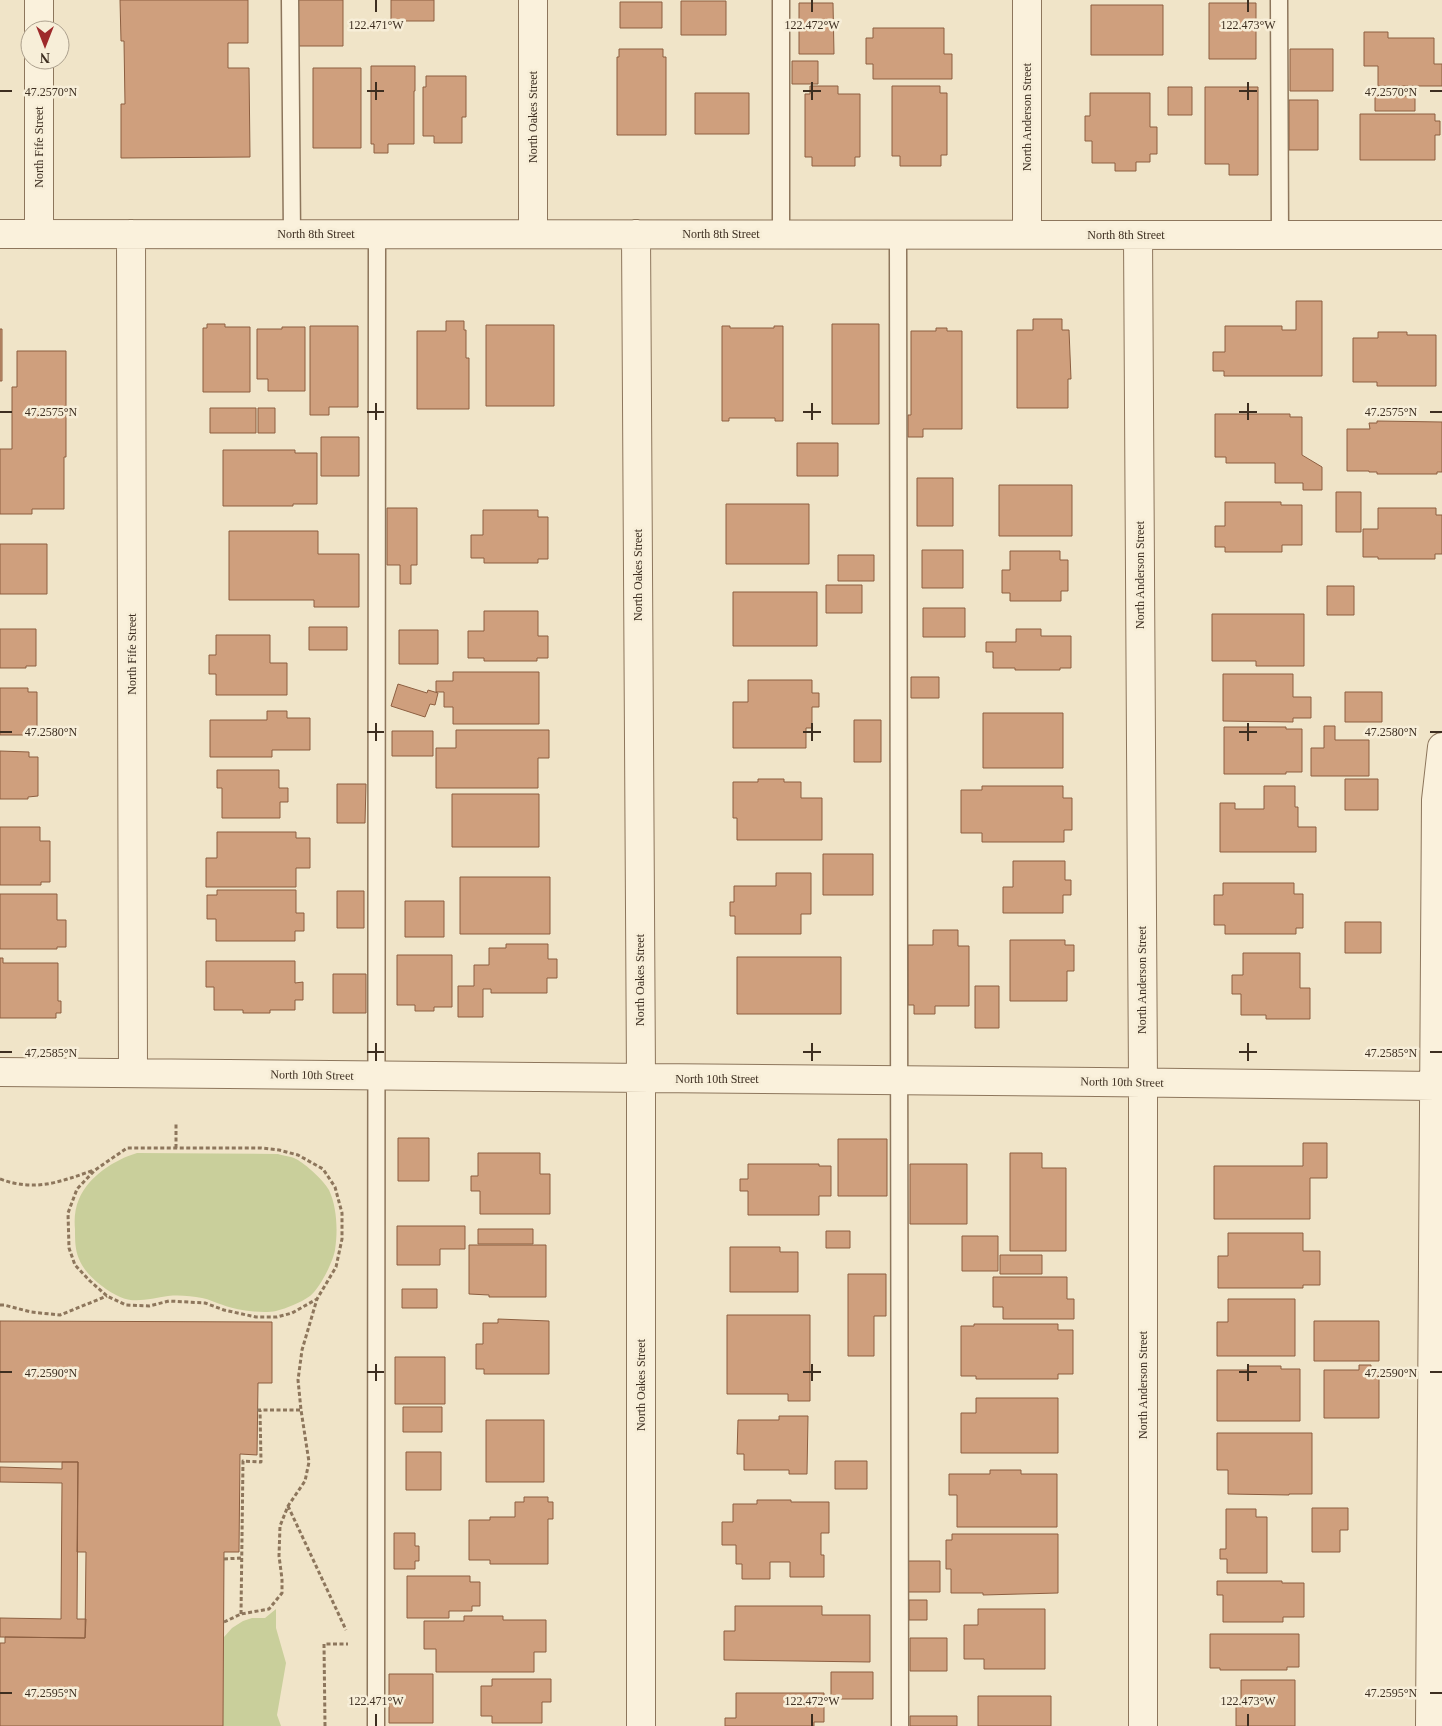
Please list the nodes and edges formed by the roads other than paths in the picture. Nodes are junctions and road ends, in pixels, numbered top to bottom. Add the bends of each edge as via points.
1 (40, 0) edge
2 (290, 0) edge
3 (533, 0) edge
4 (781, 0) edge
5 (1027, 0) edge
6 (1279, 0) edge
7 (40, 20) edge
8 (40, 70) edge
9 (0, 234) edge
10 (40, 234) junction
11 (131, 234) junction
12 (292, 234) junction
13 (378, 234) junction
14 (533, 234) junction
15 (636, 234) junction
16 (781, 234) junction
17 (898, 234) junction
18 (1027, 235) junction
19 (1138, 235) junction
20 (1280, 235) junction
21 (1442, 235) edge
22 (1442, 748) edge
23 (1439, 950) edge
24 (0, 1072) edge
25 (133, 1073) junction
26 (377, 1076) junction
27 (641, 1078) junction
28 (899, 1080) junction
29 (1143, 1082) junction
30 (1435, 1086) junction
31 (1437, 1358) edge
32 (376, 1726) edge
33 (640, 1726) edge
34 (900, 1726) edge
35 (1143, 1726) edge
36 (1430, 1726) edge

1 - 7 street
2 - 12 lane
3 - 14 street, North Oakes Street
4 - 16 lane
5 - 18 street, North Anderson Street
6 - 20 lane
8 - 10 street, North Fife Street
9 - 10 street, North 8th Street
10 - 11 street, North 8th Street
11 - 12 street, North 8th Street
11 - 25 street, North Fife Street
12 - 13 street, North 8th Street
13 - 14 street, North 8th Street
13 - 26 lane
14 - 15 street, North 8th Street
15 - 16 street, North 8th Street
15 - 27 street, North Oakes Street
16 - 17 street, North 8th Street
17 - 18 street, North 8th Street
17 - 28 lane
18 - 19 street, North 8th Street
19 - 20 street, North 8th Street
19 - 29 street, North Anderson Street
20 - 21 street, North 8th Street
22 - 23 street via 1436,800
23 - 30 street
24 - 25 street, North 10th Street
25 - 26 street, North 10th Street
26 - 27 street, North 10th Street
26 - 32 lane
27 - 28 street, North 10th Street
27 - 33 street, North Oakes Street
28 - 29 street, North 10th Street
28 - 34 lane
29 - 30 street, North 10th Street
29 - 35 street, North Anderson Street
30 - 31 street
31 - 36 street

